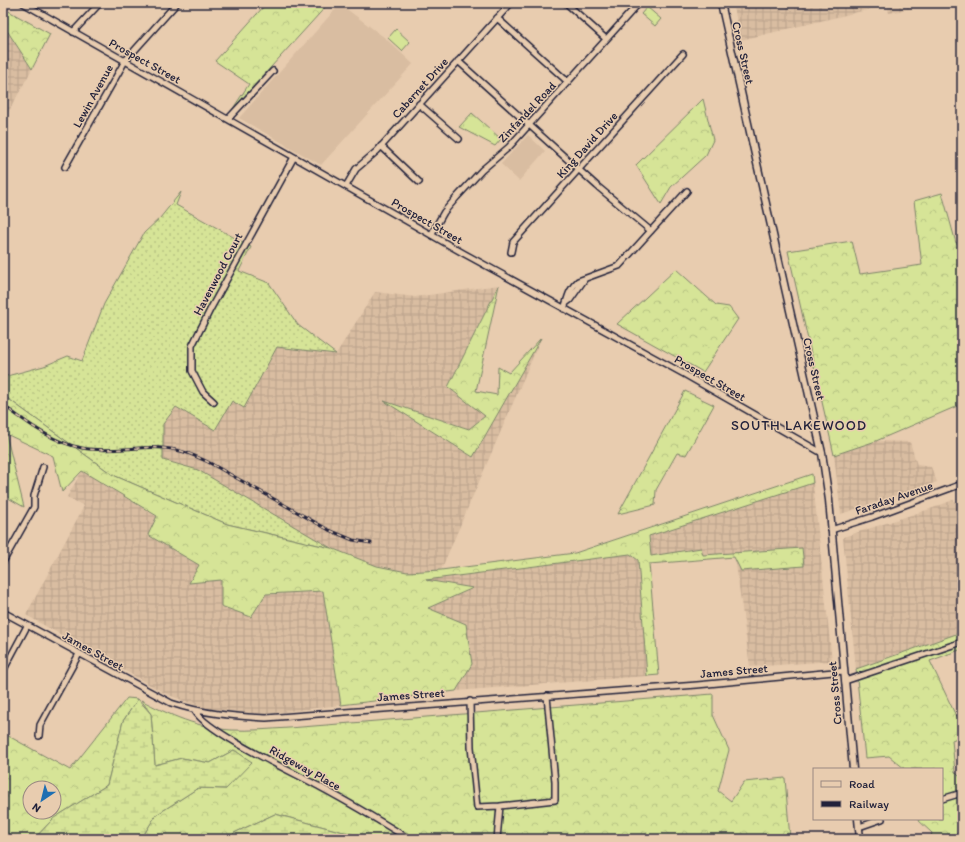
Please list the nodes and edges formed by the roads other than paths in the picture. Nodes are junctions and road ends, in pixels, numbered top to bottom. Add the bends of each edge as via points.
1 (24, 3) edge
2 (100, 3) edge
3 (177, 3) edge
4 (511, 3) edge
5 (566, 3) edge
6 (639, 3) edge
7 (721, 3) edge
8 (497, 18) junction
9 (73, 32) junction
10 (606, 39) junction
11 (683, 54) dead end
12 (125, 61) junction
13 (458, 61) junction
14 (273, 71) dead end
15 (568, 82) junction
16 (419, 104) junction
17 (228, 119) junction
18 (529, 125) junction
19 (459, 139) dead end
20 (381, 146) junction
21 (294, 156) junction
22 (65, 167) dead end
23 (578, 169) junction
24 (419, 182) dead end
25 (346, 186) junction
26 (687, 192) dead end
27 (651, 231) junction
28 (431, 235) junction
29 (511, 252) dead end
30 (564, 309) junction
31 (214, 402) dead end
32 (822, 453) junction
33 (43, 467) dead end
34 (962, 484) edge
35 (831, 530) junction
36 (3, 562) edge
37 (3, 612) edge
38 (27, 626) junction
39 (962, 642) edge
40 (79, 654) junction
41 (3, 671) edge
42 (844, 671) junction
43 (845, 681) junction
44 (548, 696) junction
45 (470, 701) junction
46 (195, 711) junction
47 (39, 736) dead end
48 (853, 768) edge
49 (962, 793) edge
50 (943, 799) edge
51 (500, 806) junction
52 (858, 820) edge
53 (879, 820) edge
54 (859, 827) junction
55 (410, 839) edge
56 (497, 839) edge
57 (860, 839) edge

1 - 9 street, Prospect Street
2 - 9 street
3 - 12 street, Lewin Avenue
4 - 8 street, Cabernet Drive
5 - 10 street
6 - 10 street, Zinfandel Road
7 - 32 main road, Cross Street
8 - 13 street, Cabernet Drive
8 - 15 street
9 - 12 street, Prospect Street
10 - 15 street, Zinfandel Road
11 - 23 street, King David Drive
12 - 17 street, Prospect Street
12 - 22 street, Lewin Avenue
13 - 16 street, Cabernet Drive
13 - 18 street
14 - 17 street
15 - 18 street, Zinfandel Road
16 - 19 street
16 - 20 street, Cabernet Drive
17 - 21 street, Prospect Street
18 - 23 street
18 - 28 street, Zinfandel Road via 457,197 444,212
20 - 24 street
20 - 25 street, Cabernet Drive via 356,169
21 - 25 street, Prospect Street
21 - 31 street, Havenwood Court via 192,346 192,371 203,392
23 - 27 street
23 - 29 street, King David Drive via 512,242
25 - 28 street, Prospect Street
26 - 27 street
27 - 30 street via 619,266 578,281 568,294
28 - 30 street, Prospect Street
30 - 32 street, Prospect Street
32 - 35 main road, Cross Street
33 - 36 street via 34,496 34,507
34 - 35 street, Faraday Avenue
35 - 42 main road, Cross Street
37 - 38 street, James Street
38 - 40 street, James Street
38 - 41 street
39 - 43 street
40 - 46 street, James Street via 171,703
40 - 47 street via 40,725
42 - 43 main road, Cross Street
42 - 44 street, James Street
43 - 48 main road, Cross Street
44 - 45 street, James Street
44 - 51 street via 555,800
45 - 46 street, James Street via 266,718 220,716
45 - 51 street via 476,807
46 - 55 street, Ridgeway Place via 204,723
49 - 50 street
51 - 56 street
52 - 54 main road
53 - 54 street
54 - 57 main road

